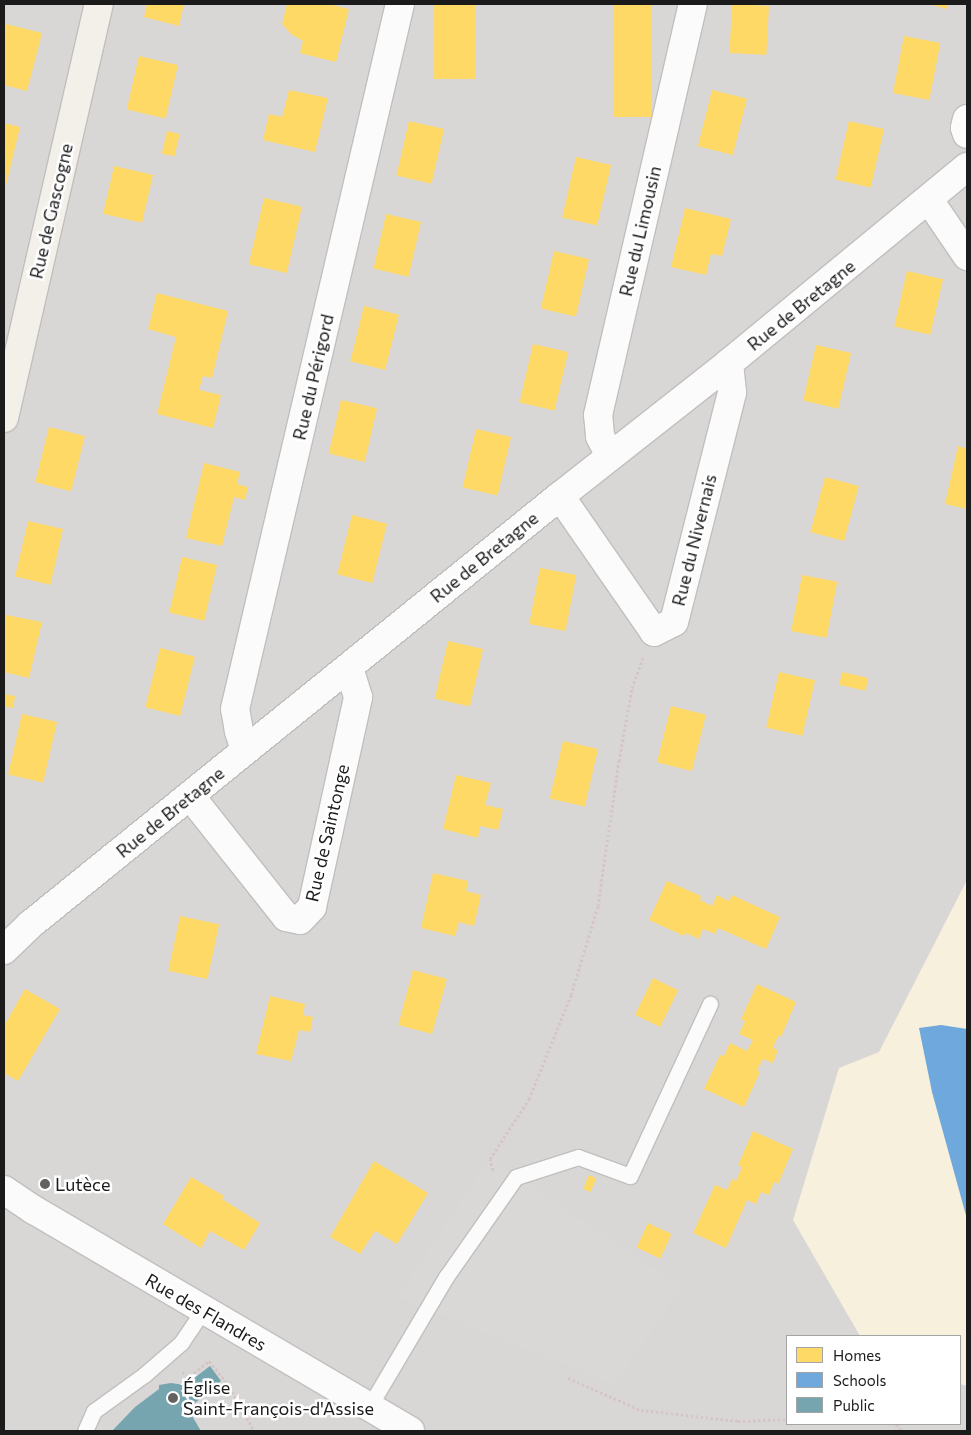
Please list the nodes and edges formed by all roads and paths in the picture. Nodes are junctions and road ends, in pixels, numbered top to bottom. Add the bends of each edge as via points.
1 (99, 4) edge
2 (400, 4) edge
3 (693, 4) edge
4 (967, 119) edge
5 (967, 134) edge
6 (967, 167) edge
7 (929, 200) junction
8 (967, 256) edge
9 (729, 364) junction
10 (4, 418) edge
11 (610, 456) junction
12 (560, 496) junction
13 (654, 632) junction
14 (349, 667) junction
15 (245, 750) junction
16 (191, 797) junction
17 (31, 924) junction
18 (4, 939) edge
19 (4, 950) edge
20 (710, 1004) dead end
21 (4, 1190) edge
22 (502, 1197) junction
23 (203, 1310) junction
24 (178, 1372) dead end
25 (568, 1378) dead end
26 (368, 1407) junction
27 (786, 1418) edge
28 (85, 1431) edge
29 (254, 1431) edge
30 (410, 1431) edge

1 - 10 street, Rue de Gascogne
2 - 15 street, Rue du Périgord via 235,709
3 - 11 street, Rue du Limousin via 598,416 600,436
4 - 5 street
6 - 7 street, Rue de Bretagne
7 - 8 street
7 - 9 street, Rue de Bretagne
9 - 11 street, Rue de Bretagne
9 - 13 street, Rue du Nivernais via 732,392 674,622
11 - 12 street, Rue de Bretagne
12 - 13 street
12 - 14 street, Rue de Bretagne
13 - 22 path via 632,688 598,906 571,995 529,1099 490,1159
14 - 15 street, Rue de Bretagne
14 - 16 street, Rue de Saintonge via 358,698 312,907 300,920 286,917
15 - 16 street, Rue de Bretagne
16 - 17 street, Rue de Bretagne
17 - 18 street
17 - 19 street, Rue de Bretagne
20 - 22 lane via 630,1176 578,1157 516,1177
21 - 23 street, Rue des Flandres
22 - 26 lane via 446,1277
23 - 26 street, Rue des Flandres
23 - 28 lane via 181,1343 94,1411
24 - 29 path via 190,1376 209,1361 230,1387
25 - 27 path via 642,1410 738,1421
26 - 30 street, Rue des Flandres

